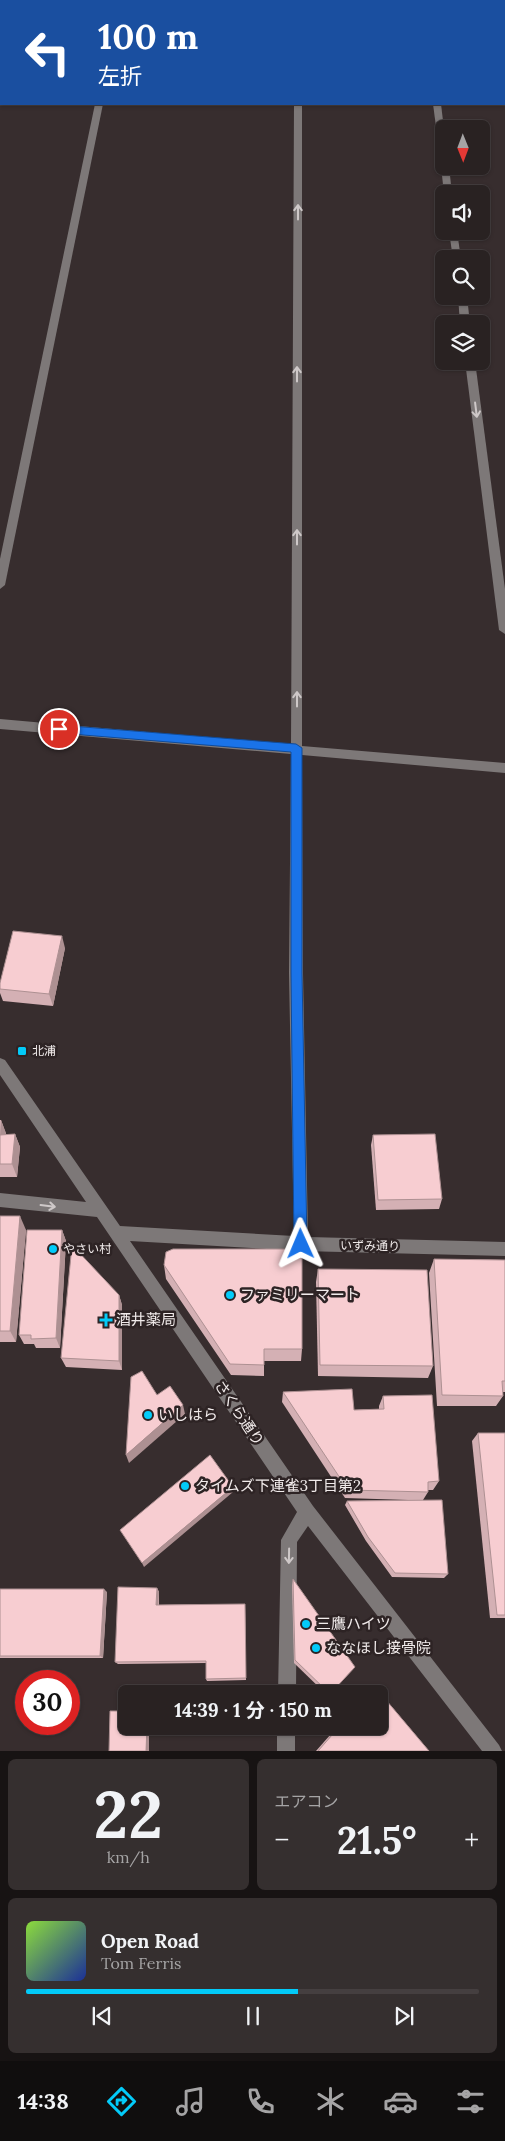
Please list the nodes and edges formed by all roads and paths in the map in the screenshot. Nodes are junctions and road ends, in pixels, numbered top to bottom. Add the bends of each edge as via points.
1 (98, 105) edge
2 (298, 105) edge
3 (437, 105) edge
4 (439, 120) edge
5 (471, 370) edge
6 (0, 585) edge
7 (505, 630) edge
8 (0, 724) edge
9 (296, 748) junction
10 (505, 768) edge
11 (0, 1064) edge
12 (0, 1200) edge
13 (102, 1211) junction
14 (115, 1232) junction
15 (301, 1244) junction
16 (505, 1250) edge
17 (307, 1512) junction
18 (287, 1685) edge
19 (286, 1735) edge
20 (286, 1751) edge
21 (493, 1751) edge

1 - 6 street
9 -> 2 street
3 - 4 street
5 -> 7 street
8 - 9 street
9 - 10 street
9 - 15 street
11 - 13 street, さくら通り
12 -> 13 street
13 - 14 street, さくら通り
14 - 15 street, いずみ通り
14 - 17 street, さくら通り
15 - 16 street, いずみ通り
17 -> 18 street via 289,1540
17 - 21 street, さくら通り
19 - 20 street

